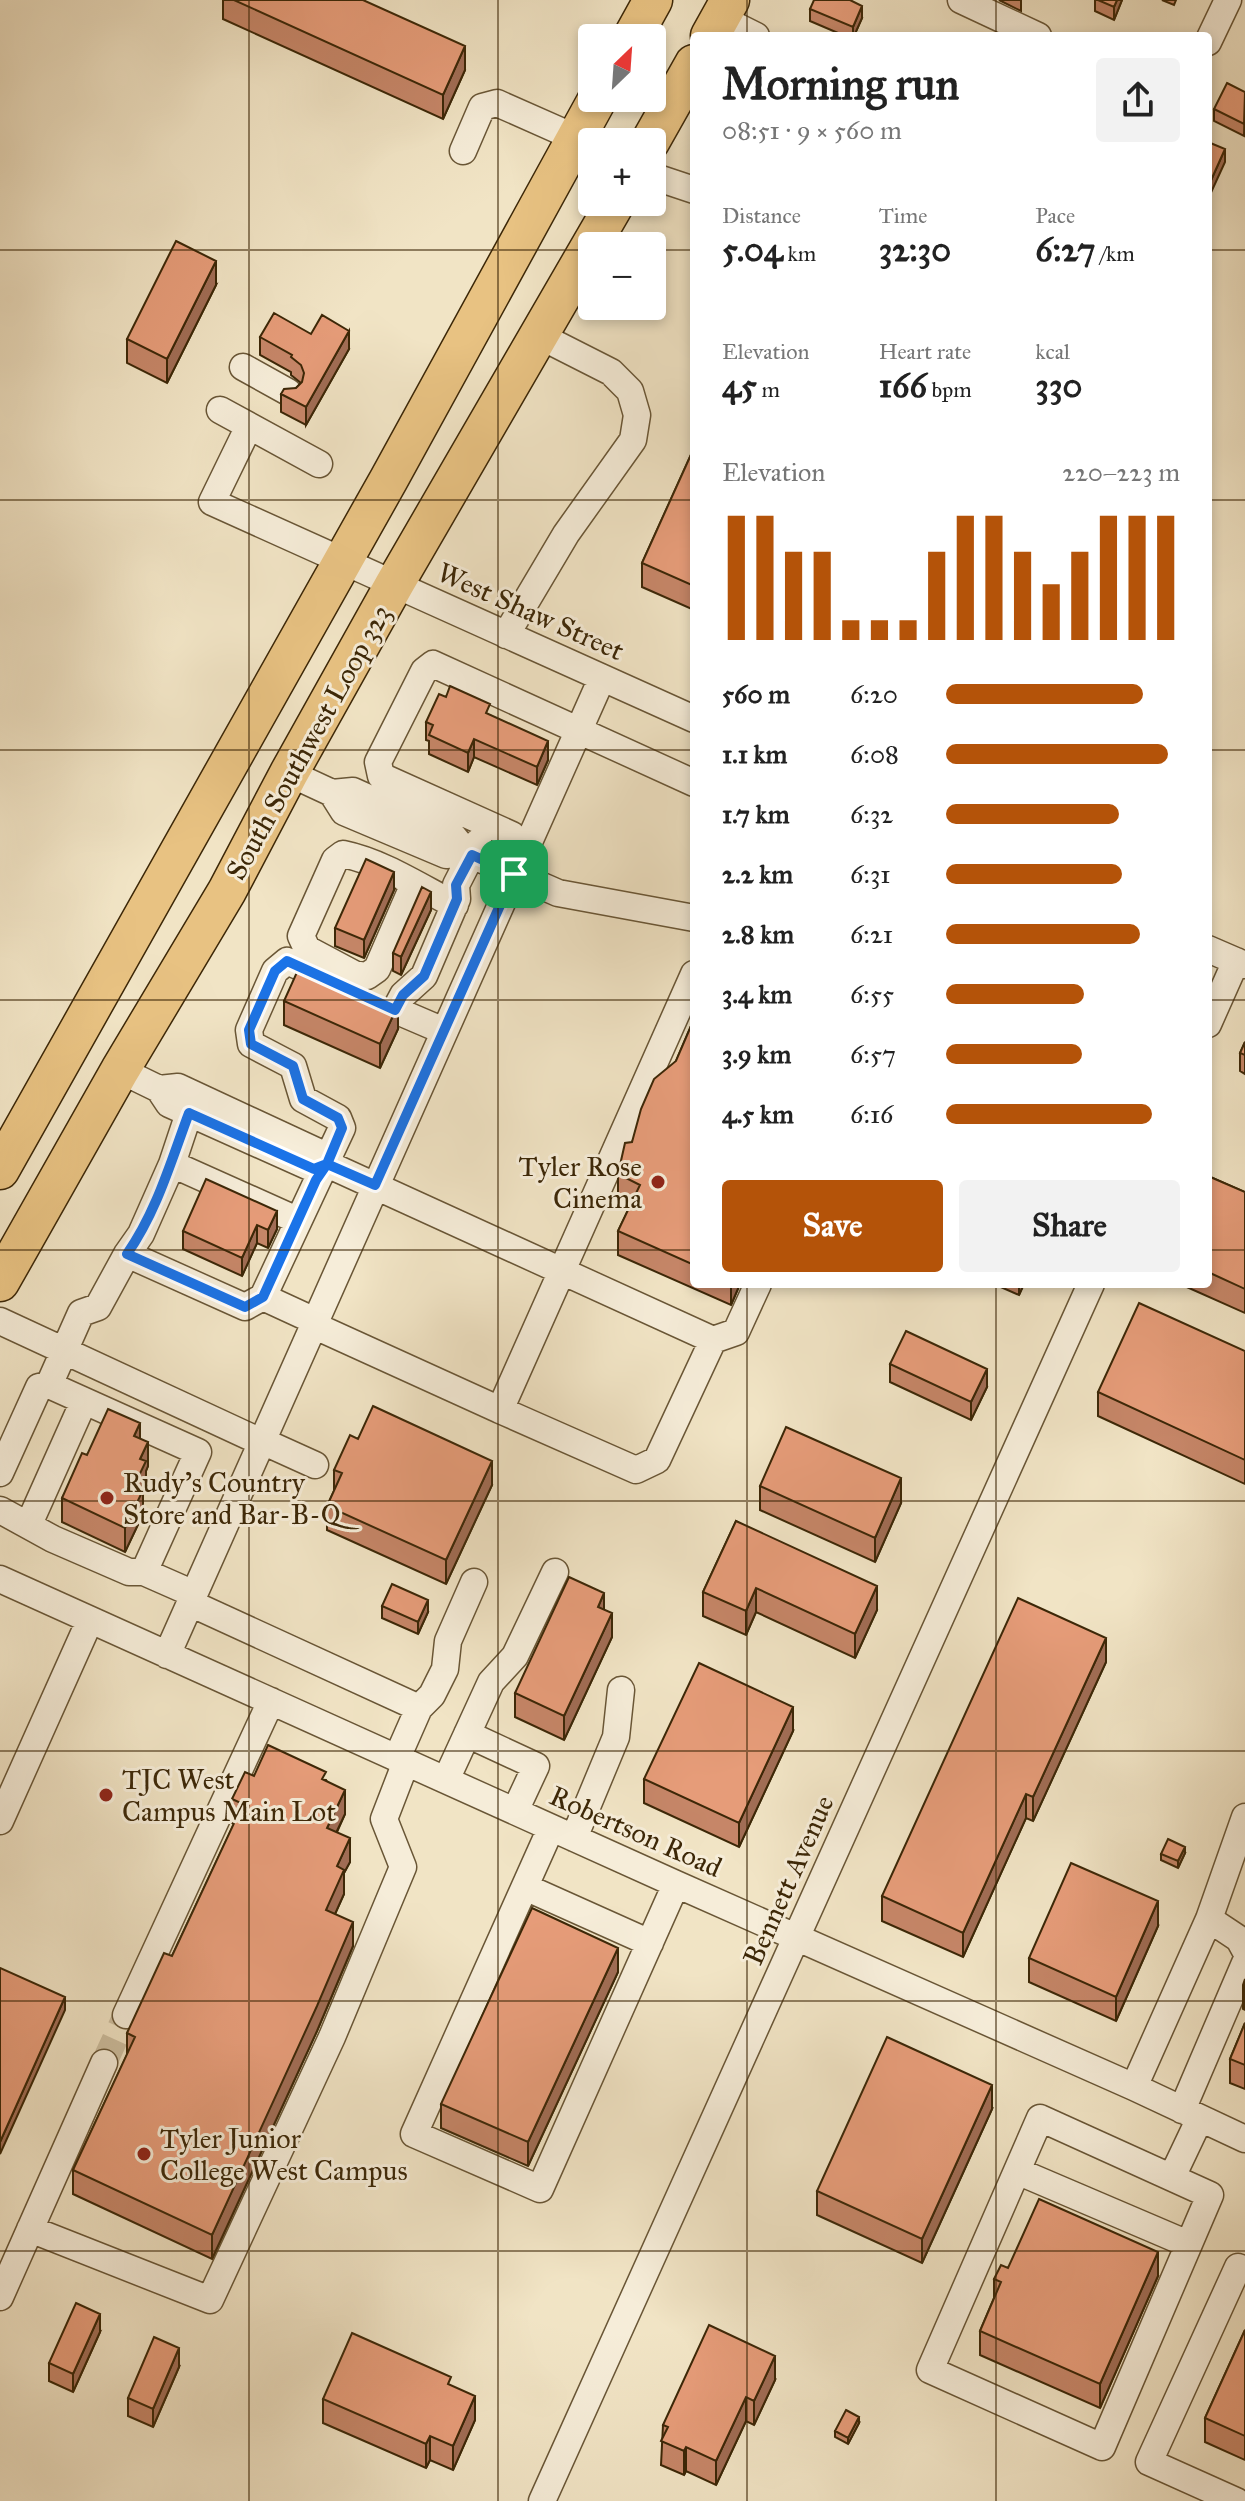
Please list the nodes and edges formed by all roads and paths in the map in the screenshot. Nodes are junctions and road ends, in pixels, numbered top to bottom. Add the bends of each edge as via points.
1 (653, 0) edge
2 (961, 0) edge
3 (1228, 0) edge
4 (720, 18) edge
5 (640, 24) edge
6 (748, 32) edge
7 (1029, 32) edge
8 (1212, 34) edge
9 (690, 71) edge
10 (590, 112) edge
11 (658, 128) edge
12 (576, 138) junction
13 (463, 151) dead end
14 (666, 181) edge
15 (690, 189) edge
16 (608, 216) edge
17 (540, 336) junction
18 (243, 367) dead end
19 (288, 392) edge
20 (220, 410) dead end
21 (249, 426) junction
22 (319, 464) dead end
23 (342, 562) junction
24 (394, 585) junction
25 (506, 635) junction
26 (602, 678) junction
27 (690, 717) edge
28 (578, 731) junction
29 (289, 773) junction
30 (690, 781) edge
31 (487, 823) junction
32 (512, 835) dead end
33 (469, 854) junction
34 (514, 874) junction
35 (414, 884) junction
36 (455, 905) junction
37 (690, 917) edge
38 (441, 936) junction
39 (1212, 951) edge
40 (479, 953) junction
41 (1241, 963) edge
42 (690, 983) edge
43 (395, 1010) junction
44 (1212, 1017) edge
45 (444, 1031) junction
46 (120, 1070) junction
47 (159, 1089) junction
48 (189, 1113) junction
49 (172, 1164) junction
50 (327, 1164) junction
51 (0, 1170) edge
52 (375, 1185) junction
53 (297, 1220) junction
54 (127, 1254) junction
55 (562, 1269) junction
56 (0, 1282) edge
57 (756, 1288) edge
58 (1089, 1288) edge
59 (263, 1297) junction
60 (0, 1321) edge
61 (314, 1323) junction
62 (713, 1340) junction
63 (64, 1351) junction
64 (49, 1385) junction
65 (84, 1401) junction
66 (500, 1410) junction
67 (212, 1419) junction
68 (262, 1441) junction
69 (198, 1452) junction
70 (315, 1465) dead end
71 (0, 1473) edge
72 (0, 1510) edge
73 (33, 1526) junction
74 (136, 1572) junction
75 (555, 1572) dead end
76 (0, 1579) edge
77 (474, 1582) dead end
78 (192, 1598) junction
79 (90, 1620) junction
80 (167, 1655) junction
81 (621, 1690) dead end
82 (271, 1701) junction
83 (419, 1708) junction
84 (467, 1734) junction
85 (402, 1760) junction
86 (446, 1780) junction
87 (515, 1811) junction
88 (1245, 1817) edge
89 (0, 1821) edge
90 (563, 1833) junction
91 (676, 1884) junction
92 (525, 1887) junction
93 (1209, 1919) junction
94 (797, 1938) junction
95 (650, 1943) junction
96 (1245, 1950) edge
97 (1245, 1963) edge
98 (126, 2015) tunnel mouth
99 (104, 2063) tunnel mouth
100 (1134, 2087) junction
101 (1191, 2114) junction
102 (1245, 2139) edge
103 (1017, 2171) junction
104 (1172, 2177) junction
105 (30, 2229) junction
106 (1188, 2244) junction
107 (1243, 2262) edge
108 (0, 2297) edge
109 (542, 2501) edge
110 (1236, 2501) edge

1 - 5 highway
2 - 7 street
3 - 8 street
4 - 6 street
9 - 11 highway
10 - 12 highway, South Southwest Loop 323
12 - 13 street via 497,103 482,107
12 - 23 highway, South Southwest Loop 323
14 - 15 street
16 - 17 highway, South Southwest Loop 323
17 - 24 highway, South Southwest Loop 323
17 - 25 street via 611,372 630,391 637,415 633,440 566,534
18 - 19 street
20 - 21 street
21 - 22 street
21 - 23 street, West Shaw Street via 212,502
23 - 24 street, West Shaw Street
23 - 51 highway, South Southwest Loop 323
24 - 25 street, West Shaw Street
24 - 29 highway, South Southwest Loop 323
25 - 26 street, West Shaw Street
26 - 27 street, West Shaw Street
26 - 28 street
28 - 30 street
28 - 31 street via 452,671 433,664 424,671 378,762 381,776
28 - 34 street
29 - 33 street via 332,793 344,812 446,855
29 - 46 highway, South Southwest Loop 323 via 227,891
31 - 32 street
31 - 33 street
33 - 34 street
33 - 36 street via 456,885
34 - 37 street via 574,898
34 - 40 street
35 - 35 street via 343,854 335,860 301,936 307,949 367,976 377,969
35 - 36 street
36 - 38 street
38 - 40 street
38 - 43 street via 424,976
39 - 41 street
40 - 45 street
41 - 44 street
42 - 55 street
43 - 45 street
43 - 50 street via 287,961 275,971 249,1030 251,1044 293,1066 303,1099 338,1118 342,1128
45 - 52 street
46 - 47 street
46 - 56 highway, South Southwest Loop 323
47 - 48 street via 169,1104
47 - 50 street via 178,1087 318,1152
48 - 49 street
48 - 50 street via 314,1169
49 - 53 street
49 - 54 street
50 - 52 street
50 - 53 street
52 - 55 street
52 - 61 street
53 - 59 street
54 - 59 street via 245,1307
54 - 63 street via 98,1307 81,1313
55 - 62 street
55 - 66 street
57 - 62 street via 736,1332
58 - 94 street, Bennett Avenue
59 - 61 street
60 - 63 street
61 - 66 street
61 - 68 street
62 - 66 street via 657,1460 636,1470
63 - 64 street
63 - 67 street
64 - 65 street
64 - 71 street via 39,1387
65 - 69 street
65 - 73 street
67 - 68 street
67 - 69 street
68 - 70 street
68 - 78 street
69 - 74 street
72 - 73 street
73 - 74 street
74 - 78 street
75 - 84 street via 515,1656 491,1682
76 - 79 street, Robertson Road
77 - 83 street via 448,1641 445,1669
78 - 80 street
78 - 83 street
79 - 80 street, Robertson Road
79 - 89 street
80 - 82 street, Robertson Road
81 - 90 street via 616,1737
82 - 85 street, Robertson Road
82 - 98 street
83 - 85 street
84 - 86 street
84 - 87 street via 536,1766
85 - 86 street, Robertson Road
85 - 105 street via 384,1819 403,1867 332,2037 210,2300
86 - 87 street, Robertson Road
87 - 90 street, Robertson Road
88 - 93 street
90 - 91 street, Robertson Road
90 - 92 street
91 - 94 street, Robertson Road
91 - 95 street
92 - 95 street
92 - 95 street via 414,2134 540,2189
93 - 96 street via 1239,1939
93 - 100 street
94 - 100 street, Robertson Road
94 - 109 street, Bennett Avenue
97 - 101 street
99 - 105 street
100 - 101 street, Robertson Road
101 - 102 street, Robertson Road
101 - 104 street
103 - 104 street via 1040,2118
103 - 106 street
103 - 106 street via 930,2370 1102,2447
104 - 106 street via 1210,2195
105 - 108 street
107 - 110 street via 1149,2462

